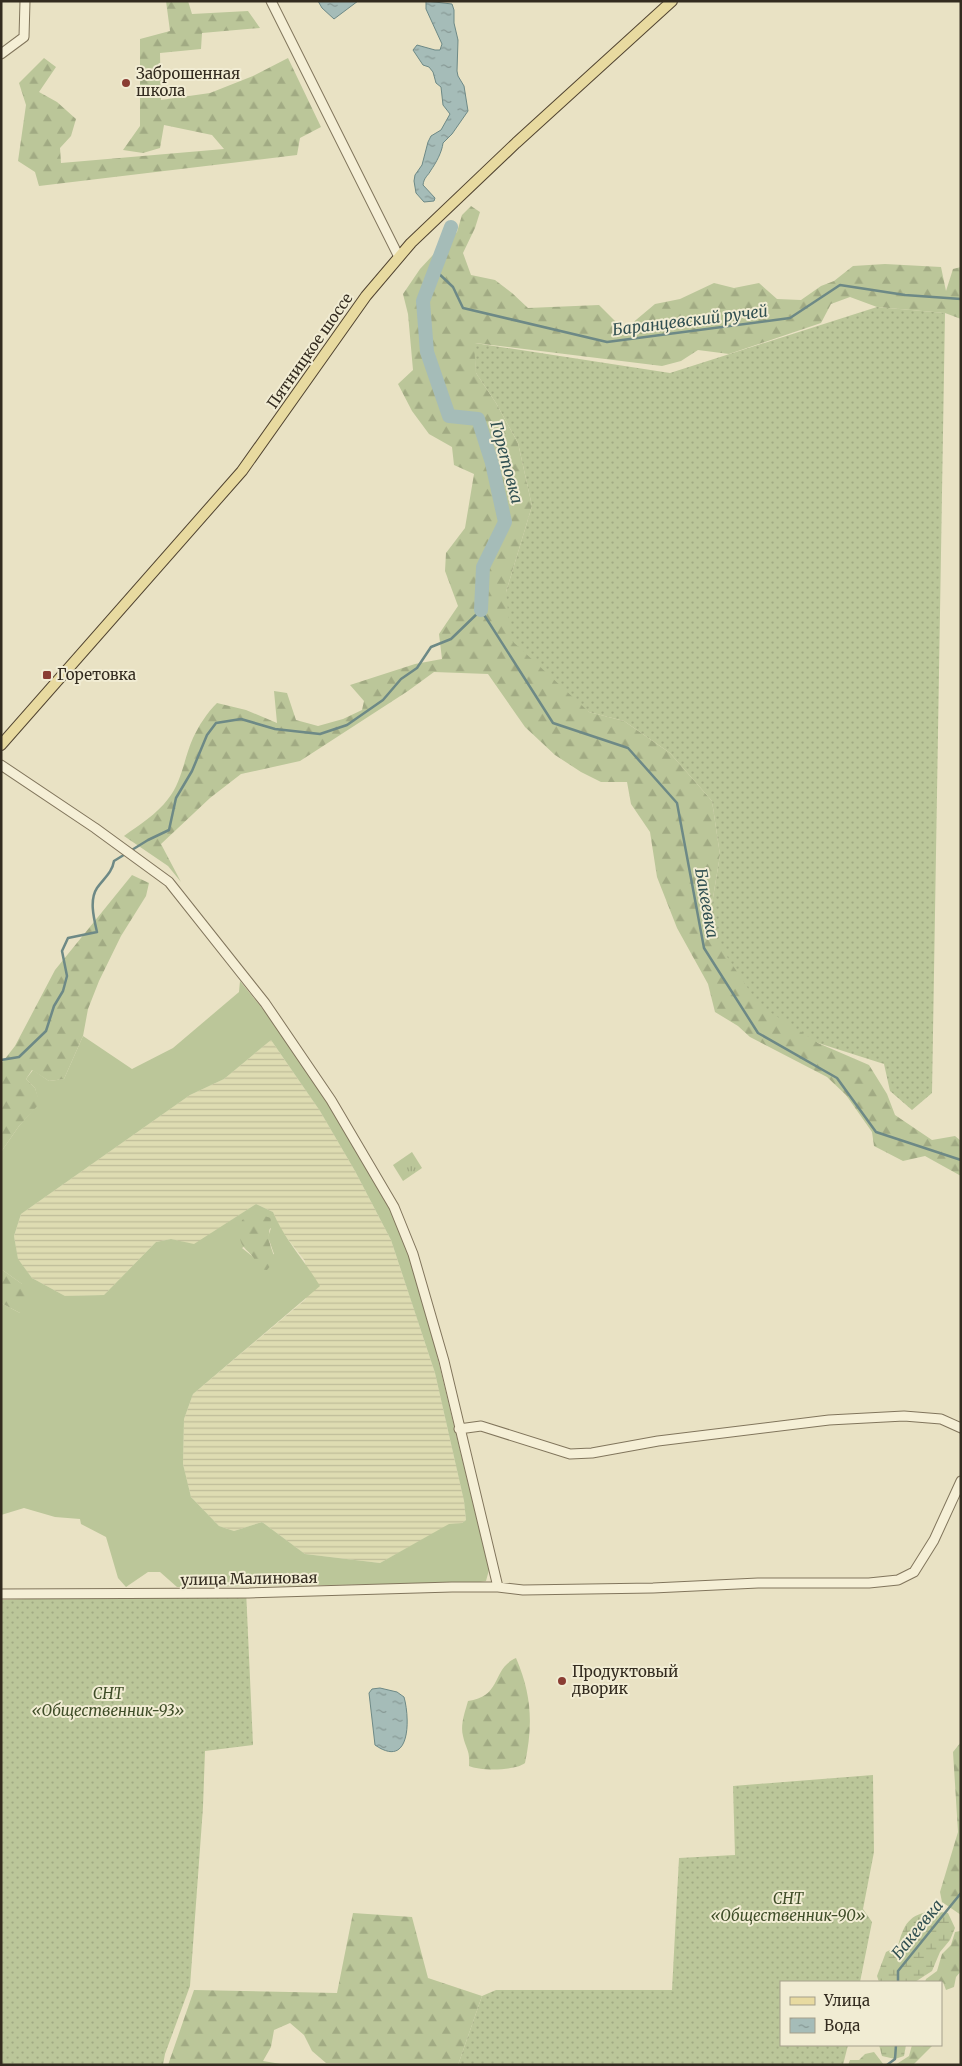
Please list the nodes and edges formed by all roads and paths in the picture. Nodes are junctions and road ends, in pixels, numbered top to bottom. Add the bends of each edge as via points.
1 (25, 1) edge
2 (271, 1) edge
3 (672, 1) edge
4 (1, 54) edge
5 (399, 257) junction
6 (1, 745) edge
7 (1, 765) edge
8 (961, 1428) edge
9 (459, 1429) junction
10 (961, 1482) edge
11 (498, 1587) junction
12 (1, 1594) edge

1 - 4 street via 24,37
2 - 5 street
3 - 5 main road, Пятницкое шоссе via 516,143
5 - 6 main road, Пятницкое шоссе via 366,296 242,472
7 - 9 street via 169,882 265,1003 330,1100 394,1207 422,1282
8 - 9 street via 941,1419 904,1416 829,1420 570,1454 481,1426
9 - 11 street
10 - 11 street, улица Малиновая via 934,1540 914,1572 898,1580 643,1588 523,1590
11 - 12 street, улица Малиновая

